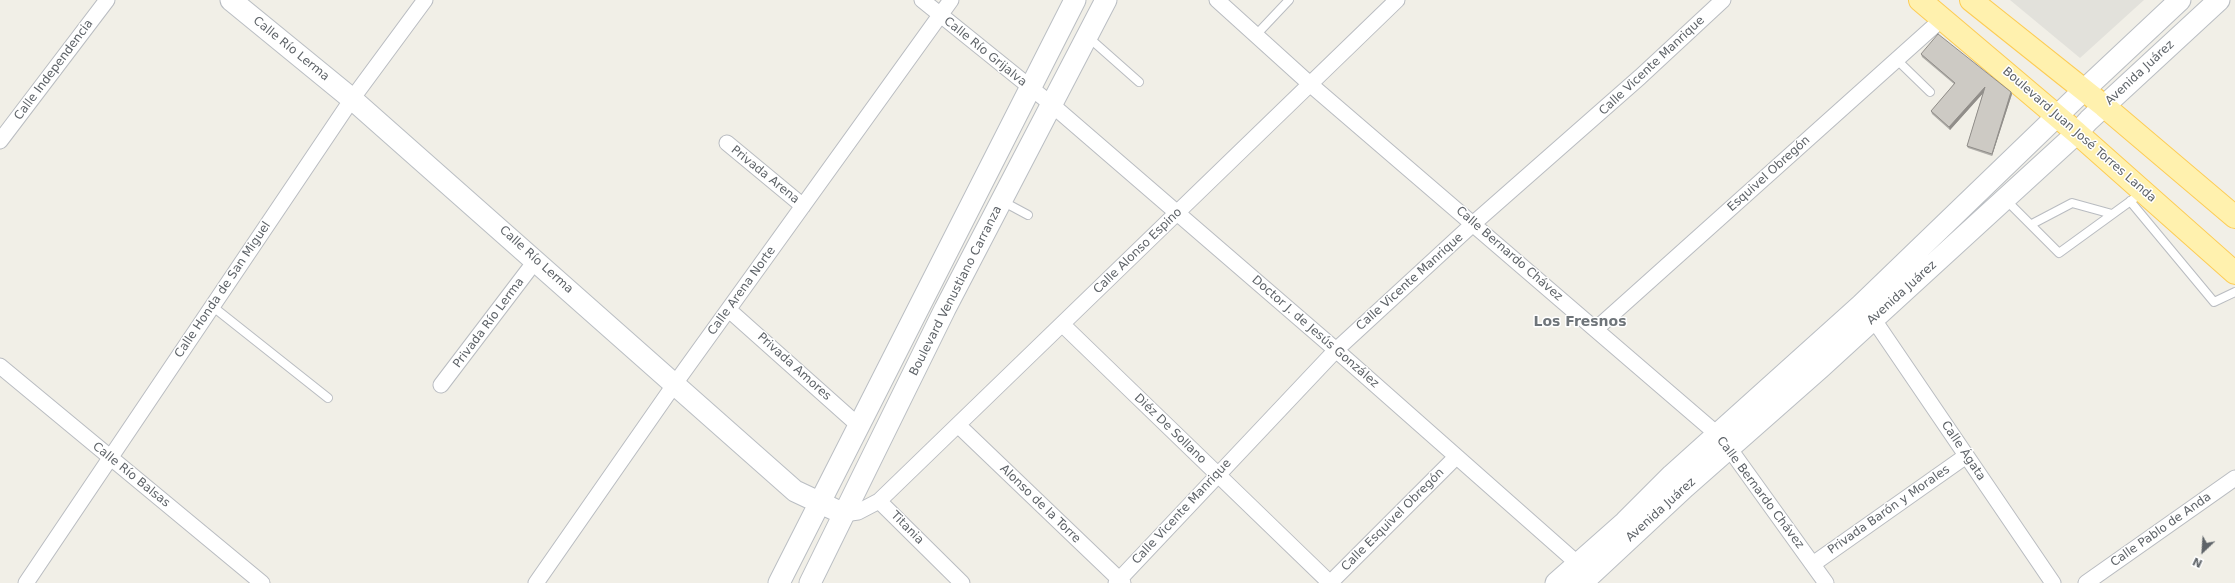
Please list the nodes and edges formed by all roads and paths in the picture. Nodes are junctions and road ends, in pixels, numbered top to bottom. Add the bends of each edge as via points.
1 (107, 0) edge
2 (231, 0) edge
3 (424, 0) edge
4 (922, 0) edge
5 (951, 0) edge
6 (1075, 0) edge
7 (1106, 0) edge
8 (1217, 0) edge
9 (1289, 0) edge
10 (1397, 0) edge
11 (1723, 0) edge
12 (1920, 0) edge
13 (1972, 0) edge
14 (2180, 0) edge
15 (2219, 0) edge
16 (939, 15) junction
17 (1942, 18) junction
18 (1256, 35) junction
19 (1087, 36) junction
20 (1896, 59) junction
21 (1139, 82) dead end
22 (1311, 84) junction
23 (1031, 88) junction
24 (2084, 90) junction
25 (1930, 92) dead end
26 (352, 99) junction
27 (1051, 104) junction
28 (2104, 106) junction
29 (2058, 117) junction
30 (2077, 133) junction
31 (0, 141) edge
32 (727, 144) dead end
33 (2208, 195) junction
34 (2137, 196) junction
35 (2005, 199) junction
36 (1002, 201) junction
37 (803, 206) junction
38 (1177, 213) junction
39 (2112, 214) junction
40 (1028, 215) dead end
41 (2235, 217) edge
42 (1474, 224) junction
43 (2032, 224) junction
44 (2235, 226) edge
45 (2197, 238) junction
46 (536, 260) junction
47 (2235, 262) edge
48 (2235, 273) edge
49 (2235, 292) edge
50 (212, 306) junction
51 (729, 310) junction
52 (1874, 320) junction
53 (1063, 325) junction
54 (1596, 329) junction
55 (1336, 350) junction
56 (0, 366) edge
57 (441, 385) dead end
58 (674, 385) junction
59 (328, 398) dead end
60 (858, 425) junction
61 (958, 425) junction
62 (1723, 441) junction
63 (1456, 456) junction
64 (1966, 456) junction
65 (109, 458) junction
66 (1217, 475) junction
67 (2235, 478) edge
68 (879, 501) junction
69 (819, 504) junction
70 (844, 514) junction
71 (1813, 564) junction
72 (1587, 576) edge
73 (1119, 582) edge
74 (26, 583) edge
75 (262, 583) edge
76 (536, 583) edge
77 (780, 583) edge
78 (810, 583) edge
79 (962, 583) edge
80 (1330, 583) edge
81 (1556, 583) edge
82 (1826, 583) edge
83 (2053, 583) edge
84 (2086, 583) edge

1 - 31 street, Calle Independencia
2 - 26 main road, Calle Río Lerma
3 - 26 street, Calle Honda de San Miguel
4 - 16 street, Calle Río Grijalva
5 - 16 street, Calle Arena Norte
6 - 23 main road
7 - 19 main road, Boulevard Venustiano Carranza
8 - 18 street, Calle Bernardo Chávez
9 - 18 lane
10 - 22 street, Calle Alonso Espino
11 - 42 street, Calle Vicente Manrique via 1562,148
12 - 17 main road, Boulevard Juan José Torres Landa
13 - 24 main road
14 - 24 main road, Avenida Juárez
15 - 28 main road, Avenida Juárez
16 - 23 street, Calle Río Grijalva
16 - 37 street, Calle Arena Norte
17 - 20 street, Esquivel Obregón
17 - 29 main road, Boulevard Juan José Torres Landa
18 - 22 street, Calle Bernardo Chávez
19 - 21 lane
19 - 27 main road, Boulevard Venustiano Carranza
20 - 25 lane
20 - 54 street, Esquivel Obregón
22 - 38 street, Calle Alonso Espino
22 - 42 street, Calle Bernardo Chávez
23 - 27 street, Calle Río Grijalva
23 - 60 main road
24 - 28 main road
24 - 29 main road, Avenida Juárez
26 - 46 main road, Calle Río Lerma
26 - 50 street, Calle Honda de San Miguel
27 - 36 main road, Boulevard Venustiano Carranza
27 - 38 street, Doctor J. de Jesús González
28 - 30 main road, Avenida Juárez
28 - 33 main road
29 - 30 main road, Boulevard Juan José Torres Landa
29 - 62 main road, Avenida Juárez
30 - 34 main road, Boulevard Juan José Torres Landa
30 - 35 main road, Avenida Juárez
32 - 37 street, Privada Arena
33 - 41 main road
33 - 44 lane
34 - 39 lane
34 - 45 main road, Boulevard Juan José Torres Landa
34 - 49 lane via 2214,302
35 - 43 lane
35 - 52 main road, Avenida Juárez
36 - 40 lane
36 - 70 main road, Boulevard Venustiano Carranza via 945,309
37 - 51 street, Calle Arena Norte
38 - 53 street, Calle Alonso Espino
38 - 55 street, Doctor J. de Jesús González
39 - 43 lane via 2072,203
39 - 43 lane via 2059,253
42 - 54 street, Calle Bernardo Chávez
42 - 55 street, Calle Vicente Manrique
45 - 47 lane
45 - 48 main road, Boulevard Juan José Torres Landa
46 - 57 street, Privada Río Lerma
46 - 58 main road, Calle Río Lerma
50 - 59 lane
50 - 65 street, Calle Honda de San Miguel
51 - 58 street, Calle Arena Norte
51 - 60 street, Privada Amores
52 - 62 main road, Avenida Juárez
52 - 64 street, Calle Ágata
53 - 61 street, Calle Alonso Espino
53 - 66 street, Diéz De Sollano
54 - 62 street, Calle Bernardo Chávez
55 - 63 street, Doctor J. de Jesús González
55 - 66 street, Calle Vicente Manrique
56 - 65 street, Calle Río Balsas
58 - 69 main road, Calle Río Lerma via 795,491
58 - 76 street, Calle Arena Norte
60 - 69 main road
61 - 68 street, Calle Alonso Espino
61 - 73 street, Alonso de la Torre
62 - 71 street, Calle Bernardo Chávez
62 - 72 main road, Avenida Juárez
63 - 72 street, Doctor J. de Jesús González
63 - 80 street, Calle Esquivel Obregón
64 - 71 street, Privada Barón y Morales
64 - 83 street, Calle Ágata
65 - 74 street, Calle Honda de San Miguel
65 - 75 street, Calle Río Balsas
66 - 73 street, Calle Vicente Manrique
66 - 80 street, Diéz De Sollano
67 - 84 street, Calle Pablo de Anda
68 - 70 street via 858,512
68 - 79 street, Titania
69 - 70 main road, Calle Río Lerma
69 - 77 main road
70 - 78 main road, Boulevard Venustiano Carranza
71 - 82 street, Calle Bernardo Chávez
72 - 81 main road, Avenida Juárez

